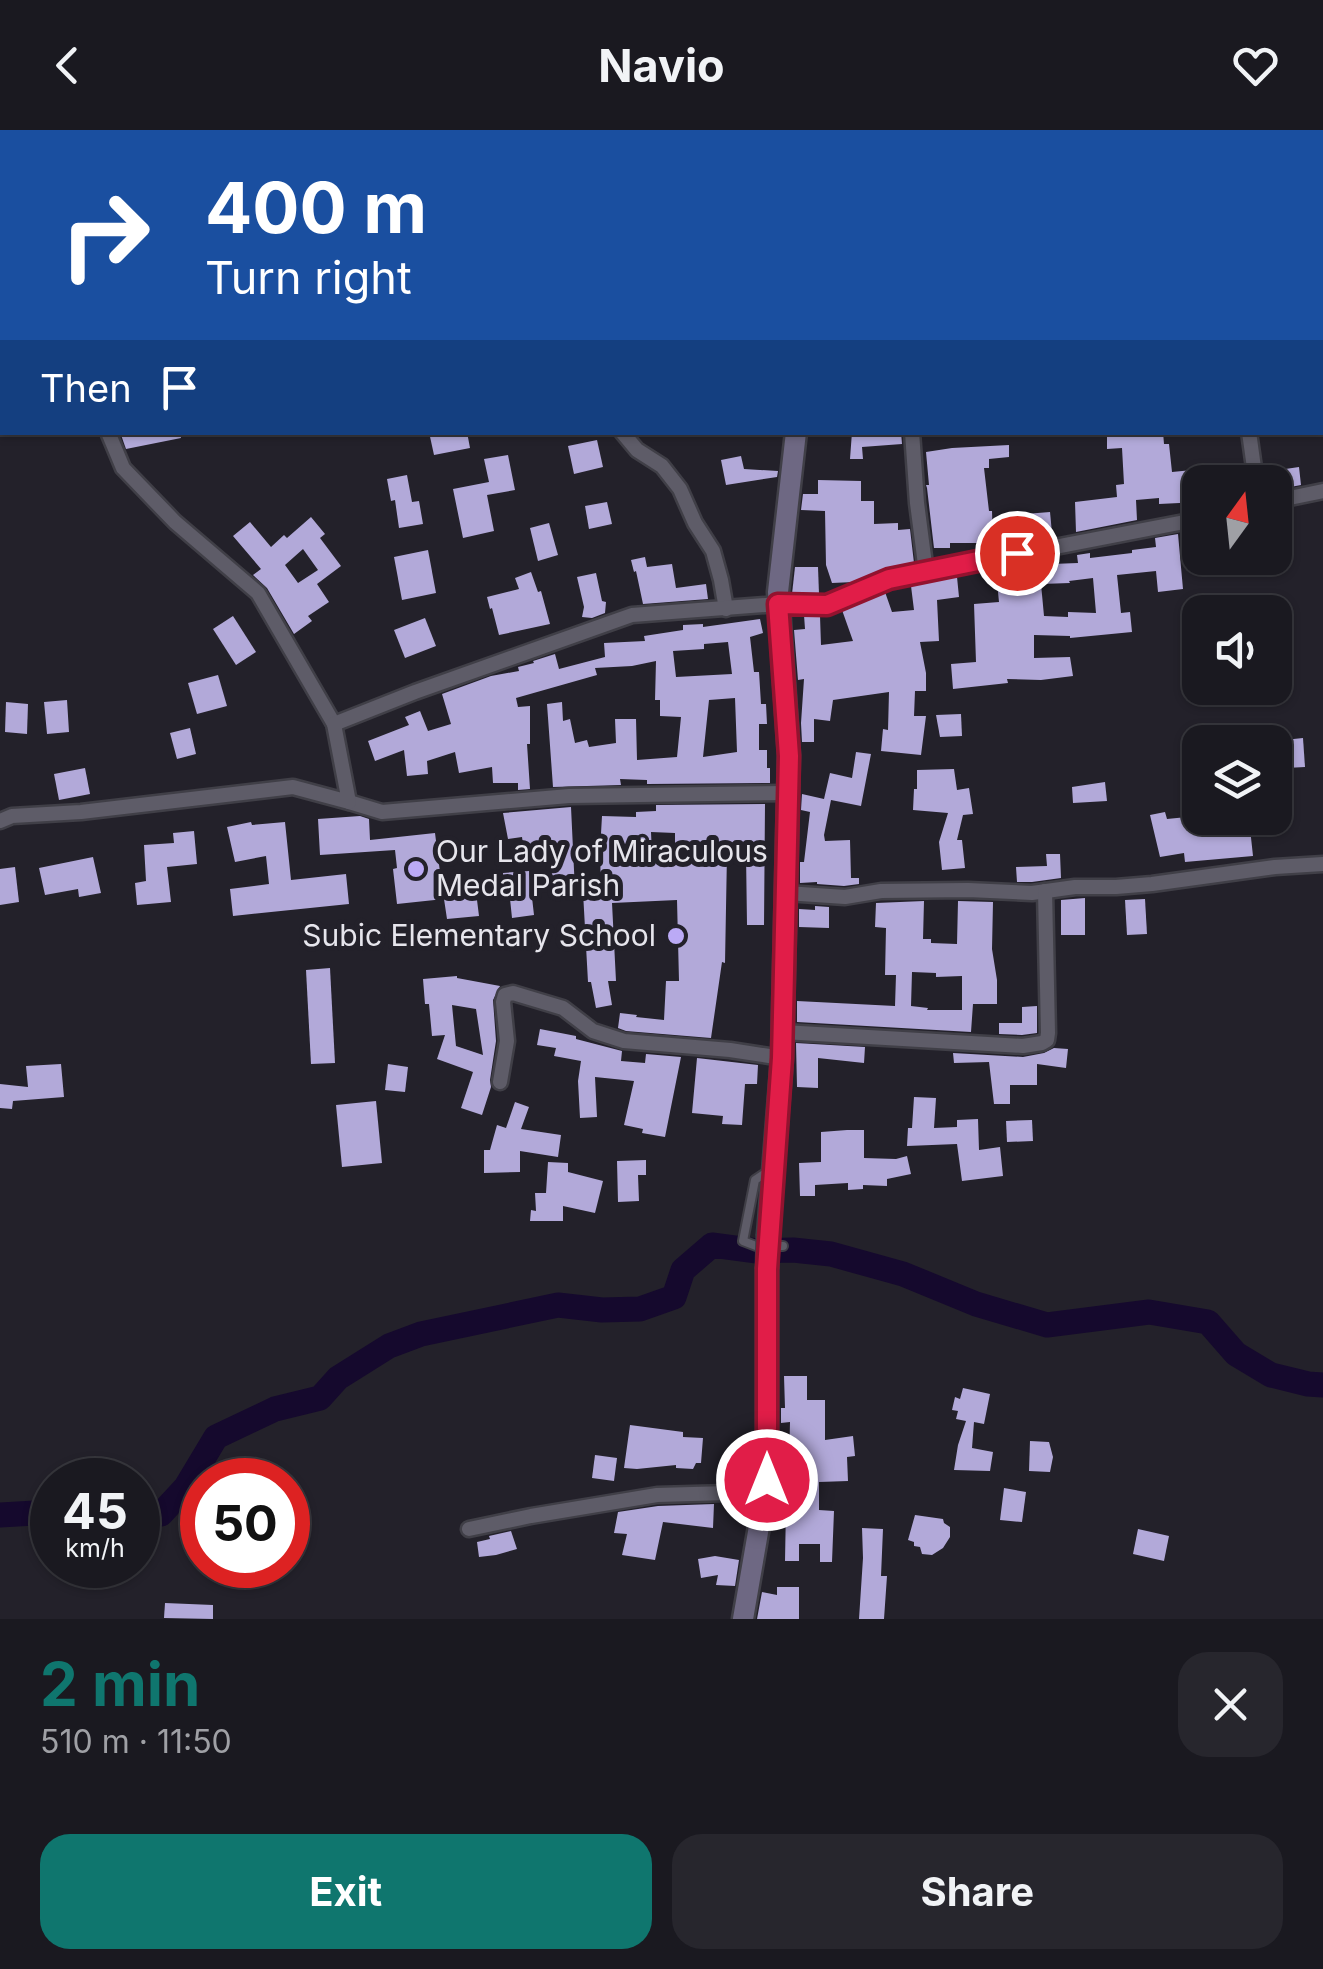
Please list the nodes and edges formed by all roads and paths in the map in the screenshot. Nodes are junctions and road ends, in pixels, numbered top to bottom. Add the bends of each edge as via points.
1 (109, 435) edge
2 (624, 435) edge
3 (796, 435) edge
4 (912, 435) edge
5 (1249, 435) edge
6 (1254, 465) edge
7 (1323, 491) edge
8 (1292, 497) edge
9 (1182, 522) edge
10 (926, 572) junction
11 (778, 604) junction
12 (726, 608) junction
13 (334, 724) junction
14 (788, 793) junction
15 (349, 802) junction
16 (0, 821) edge
17 (1323, 864) edge
18 (1045, 891) junction
19 (786, 893) junction
20 (783, 1032) junction
21 (782, 1058) junction
22 (500, 1082) dead end
23 (765, 1492) junction
24 (469, 1529) dead end
25 (743, 1619) edge

1 - 13 street via 123,468 258,593
2 - 12 street via 680,489 712,551
3 - 11 main road
4 - 10 street
5 - 6 street
7 - 8 street
9 - 10 street
10 - 11 street via 889,579 827,605
11 - 12 street
11 - 14 main road
12 - 13 street via 632,615
13 - 15 street
14 - 15 street via 569,796 382,812
14 - 19 main road
15 - 16 street via 293,787
17 - 18 street
18 - 19 street
18 - 20 street via 1048,1033 1042,1043
19 - 20 main road
20 - 21 main road
21 - 22 street via 624,1041 593,1031 563,1008 513,993 503,1002 508,1041
21 - 23 main road, bridge via 776,1240 767,1269
23 - 24 street via 656,1495
23 - 25 main road

